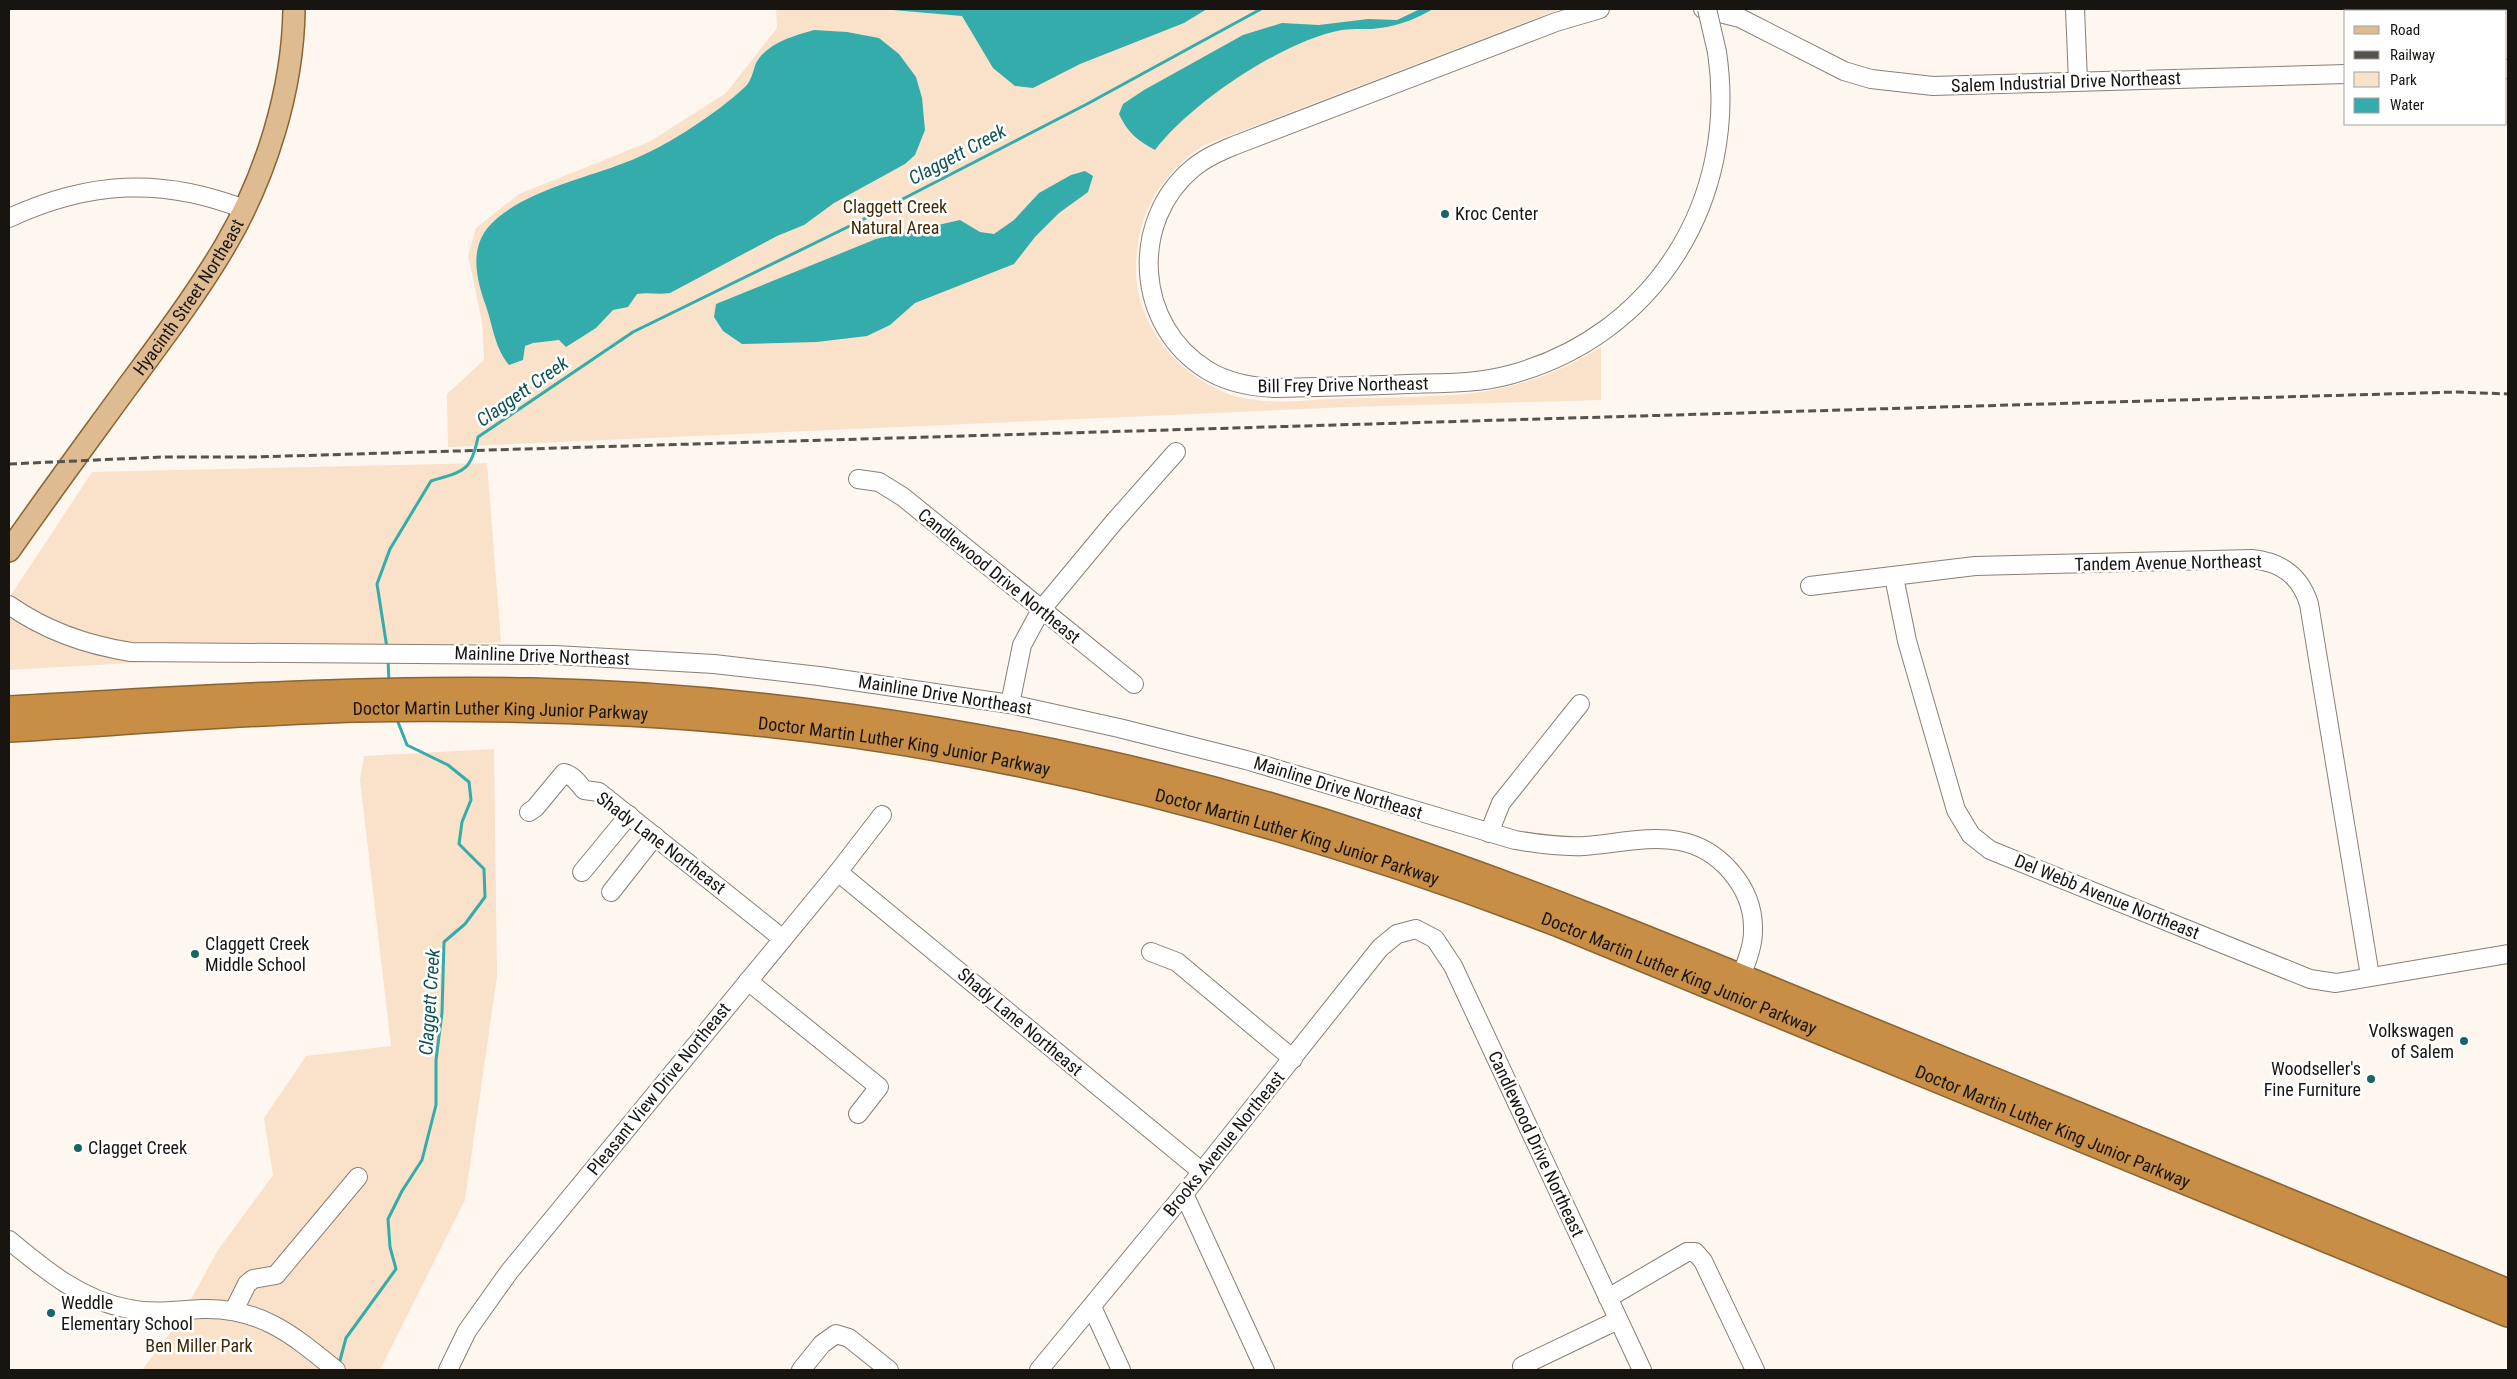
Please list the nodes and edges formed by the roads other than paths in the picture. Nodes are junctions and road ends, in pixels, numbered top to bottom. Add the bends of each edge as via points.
1 (294, 9) edge
2 (1600, 9) edge
3 (1705, 9) edge
4 (2075, 9) edge
5 (1794, 44) joint
6 (2344, 74) edge
7 (2078, 81) junction
8 (244, 209) junction
9 (9, 218) edge
10 (1176, 452) dead end
11 (858, 479) dead end
12 (9, 551) edge
13 (1894, 577) junction
14 (1810, 586) dead end
15 (9, 605) edge
16 (1041, 610) junction
17 (1134, 684) dead end
18 (356, 700) junction
19 (1010, 704) junction
20 (1580, 704) dead end
21 (9, 709) edge
22 (9, 729) edge
23 (529, 812) dead end
24 (629, 815) junction
25 (882, 815) dead end
26 (1489, 833) junction
27 (655, 836) junction
28 (582, 872) dead end
29 (838, 872) junction
30 (610, 892) dead end
31 (1416, 929) joint
32 (783, 939) junction
33 (1152, 952) dead end
34 (2508, 954) edge
35 (2370, 976) junction
36 (748, 980) junction
37 (1737, 987) junction
38 (1292, 1059) junction
39 (858, 1114) dead end
40 (1201, 1171) junction
41 (358, 1177) dead end
42 (1184, 1194) junction
43 (9, 1240) edge
44 (2387, 1263) junction
45 (2508, 1292) edge
46 (1608, 1298) junction
47 (1092, 1307) junction
48 (234, 1310) junction
49 (2508, 1314) edge
50 (1618, 1320) junction
51 (2508, 1323) edge
52 (1522, 1366) dead end
53 (336, 1370) edge
54 (448, 1370) edge
55 (801, 1370) edge
56 (889, 1370) edge
57 (1040, 1370) edge
58 (1121, 1370) edge
59 (1266, 1370) edge
60 (1642, 1370) edge
61 (1755, 1370) edge

1 - 8 main road, Hyacinth Street Northeast via 280,108 272,138
2 - 3 street, Bill Frey Drive Northeast, bridge via 1556,22 1233,146 1193,168 1165,201 1149,247 1152,298 1174,340 1207,370 1250,387 1275,388 1475,382 1524,371 1574,350 1617,321 1642,297 1673,261 1698,213 1715,164 1720,131 1718,52
3 - 5 street, Bill Frey Drive Northeast via 1740,18
4 - 7 street
5 - 7 street, Salem Industrial Drive Northeast via 1844,71 1901,84 1933,86
6 - 7 street, Salem Industrial Drive Northeast
8 - 9 street via 219,199 173,189 125,187 88,190
8 - 12 main road, Hyacinth Street Northeast via 226,244 183,310
10 - 16 street
11 - 16 street, Candlewood Drive Northeast via 879,482 891,489
13 - 14 street, Tandem Avenue Northeast
13 - 35 street, Del Webb Avenue Northeast via 1907,641 1956,810 1979,843 2310,979 2336,982
13 - 35 street, Tandem Avenue Northeast via 1975,566 2252,559 2281,565 2291,573 2300,583 2309,604
15 - 19 street, Mainline Drive Northeast via 72,639 131,652 555,655 714,664
16 - 17 street, Candlewood Drive Northeast
16 - 19 street via 1022,645
18 - 21 highway, Doctor Martin Luther King Junior Parkway
18 - 22 highway, Doctor Martin Luther King Junior Parkway
18 - 37 highway, Doctor Martin Luther King Junior Parkway via 431,700 754,724 880,740 1051,770 1228,812 1344,847
19 - 26 street, Mainline Drive Northeast via 1246,760
20 - 26 street via 1501,803
23 - 24 street, Shady Lane Northeast via 564,773 574,778 584,790 599,792
24 - 27 street, Shady Lane Northeast
24 - 28 street
25 - 29 street, Pleasant View Drive Northeast
26 - 37 street, Mainline Drive Northeast via 1545,846 1680,841 1711,854 1738,881 1751,909 1754,929
27 - 30 street
27 - 32 street, Shady Lane Northeast
29 - 32 street, Pleasant View Drive Northeast
29 - 40 street, Shady Lane Northeast
31 - 38 street, Brooks Avenue Northeast via 1403,931 1384,944
31 - 46 street, Candlewood Drive Northeast via 1435,939 1453,966
32 - 36 street, Pleasant View Drive Northeast
33 - 38 street via 1177,962
34 - 35 street, Del Webb Avenue Northeast
36 - 39 street via 879,1087
36 - 54 street, Pleasant View Drive Northeast via 509,1272 471,1325
37 - 44 highway, Doctor Martin Luther King Junior Parkway
37 - 45 highway, Doctor Martin Luther King Junior Parkway
38 - 40 street, Brooks Avenue Northeast
40 - 42 street, Brooks Avenue Northeast
41 - 48 street via 276,1275 253,1279 247,1284
42 - 47 street, Brooks Avenue Northeast
42 - 59 street
43 - 48 street via 61,1280 94,1299 129,1309 161,1312
44 - 49 highway, Doctor Martin Luther King Junior Parkway
44 - 51 highway via 2462,1303
46 - 50 street, Candlewood Drive Northeast
46 - 61 street via 1687,1252 1695,1252 1703,1261
47 - 57 street, Brooks Avenue Northeast
47 - 58 street
48 - 53 street via 273,1324
50 - 52 street
50 - 60 street, Candlewood Drive Northeast
55 - 56 street via 822,1344 836,1334 849,1338

